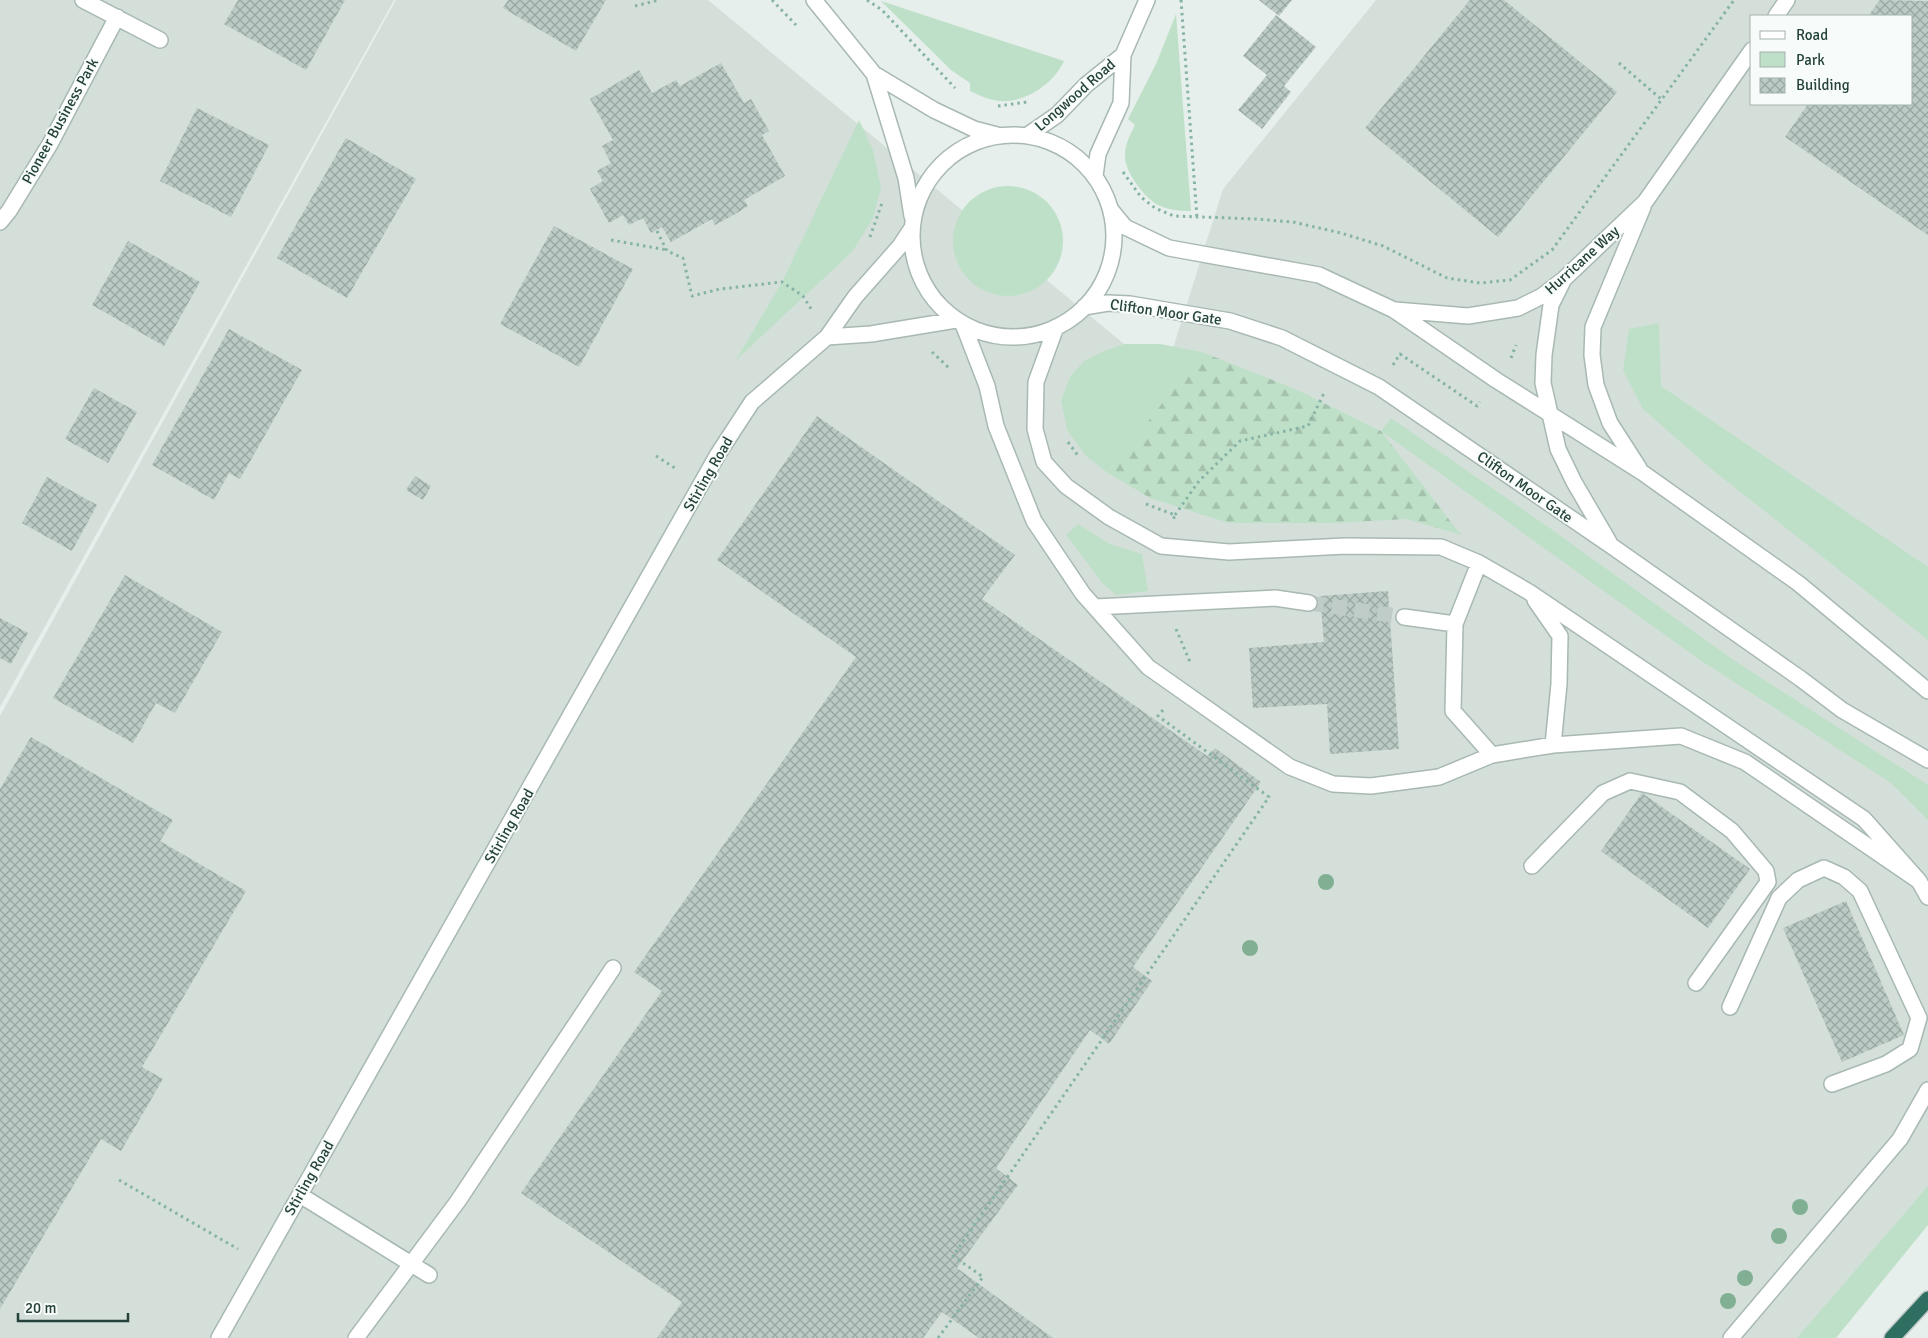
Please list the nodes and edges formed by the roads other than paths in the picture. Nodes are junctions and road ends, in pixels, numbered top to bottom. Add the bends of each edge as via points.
1 (83, 0) edge
2 (814, 0) edge
3 (1147, 0) edge
4 (1787, 0) edge
5 (1777, 15) edge
6 (117, 17) junction
7 (160, 40) dead end
8 (1750, 53) edge
9 (1122, 55) junction
10 (874, 74) junction
11 (997, 135) junction
12 (1028, 135) junction
13 (1095, 176) junction
14 (1645, 202) junction
15 (1111, 210) junction
16 (0, 222) edge
17 (912, 225) junction
18 (1564, 279) junction
19 (1084, 308) junction
20 (1394, 310) junction
21 (960, 322) junction
22 (1056, 328) junction
23 (827, 337) junction
24 (1549, 414) junction
25 (1643, 473) junction
26 (1613, 547) junction
27 (1479, 563) junction
28 (1529, 592) junction
29 (1309, 604) tunnel mouth
30 (1095, 608) junction
31 (1404, 617) tunnel mouth
32 (1455, 624) junction
33 (1928, 691) edge
34 (1553, 744) junction
35 (1492, 754) junction
36 (1928, 760) edge
37 (1532, 866) dead end
38 (1919, 881) junction
39 (1928, 897) edge
40 (613, 968) dead end
41 (1696, 983) dead end
42 (1730, 1007) dead end
43 (1832, 1084) dead end
44 (1928, 1090) edge
45 (300, 1195) junction
46 (411, 1264) junction
47 (429, 1275) dead end
48 (1928, 1299) edge
49 (219, 1338) edge
50 (356, 1338) edge
51 (1731, 1338) edge
52 (1892, 1338) edge

1 - 6 street
2 - 10 street
3 - 9 street, Longwood Road
4 - 5 street
6 - 7 street
6 - 16 street, Pioneer Business Park via 50,144
8 - 14 street, Hurricane Way
9 - 12 street, Longwood Road via 1057,115
9 - 13 street, Longwood Road via 1121,103 1098,154
10 - 11 street via 934,110 974,129
10 - 17 street via 906,178
11 - 12 street
11 - 17 street via 972,143 950,156 932,175 920,197
12 - 13 street via 1054,142 1077,156
13 - 15 street
14 - 18 street, Hurricane Way
14 - 25 street, Hurricane Way via 1593,327 1592,355 1596,384 1610,423
15 - 19 street via 1114,245 1105,279
15 - 20 street via 1126,227 1169,248 1319,275
17 - 21 street via 913,250 921,277 940,306
17 - 23 street, Stirling Road via 900,246 855,297
18 - 20 street, Hurricane Way via 1542,296 1518,308 1500,312 1468,316
18 - 24 street via 1551,305 1544,355 1543,383
19 - 22 street
19 - 26 street, Clifton Moor Gate via 1108,303 1130,304 1230,321 1282,338 1379,387
20 - 24 street
21 - 22 street via 993,335 1025,336
21 - 23 street
21 - 30 street via 987,386 996,426 1034,521 1082,594
22 - 27 street via 1036,382 1034,428 1044,462 1066,486 1109,517 1161,546 1229,552 1345,546 1441,547
23 - 45 street, Stirling Road via 752,402 718,454
24 - 25 street
24 - 26 street via 1558,449
25 - 33 street via 1798,583
26 - 36 street, Clifton Moor Gate via 1842,710
27 - 28 street
27 - 32 street
28 - 34 street via 1560,636
28 - 38 street via 1864,819
29 - 30 street via 1275,598
30 - 35 street via 1148,667 1290,768 1333,784 1371,786 1439,777
31 - 32 street
32 - 35 street via 1453,711
34 - 35 street
34 - 38 street via 1681,736 1745,762
37 - 41 street via 1603,793 1630,781 1680,792 1732,831 1766,871 1768,882
38 - 39 street
40 - 46 street via 458,1201
42 - 43 street via 1779,898 1798,880 1824,868 1844,877 1860,891 1919,1018 1910,1049 1886,1064
44 - 51 street via 1900,1139
45 - 46 street
45 - 49 street, Stirling Road
46 - 47 street
46 - 50 street
48 - 52 highway

